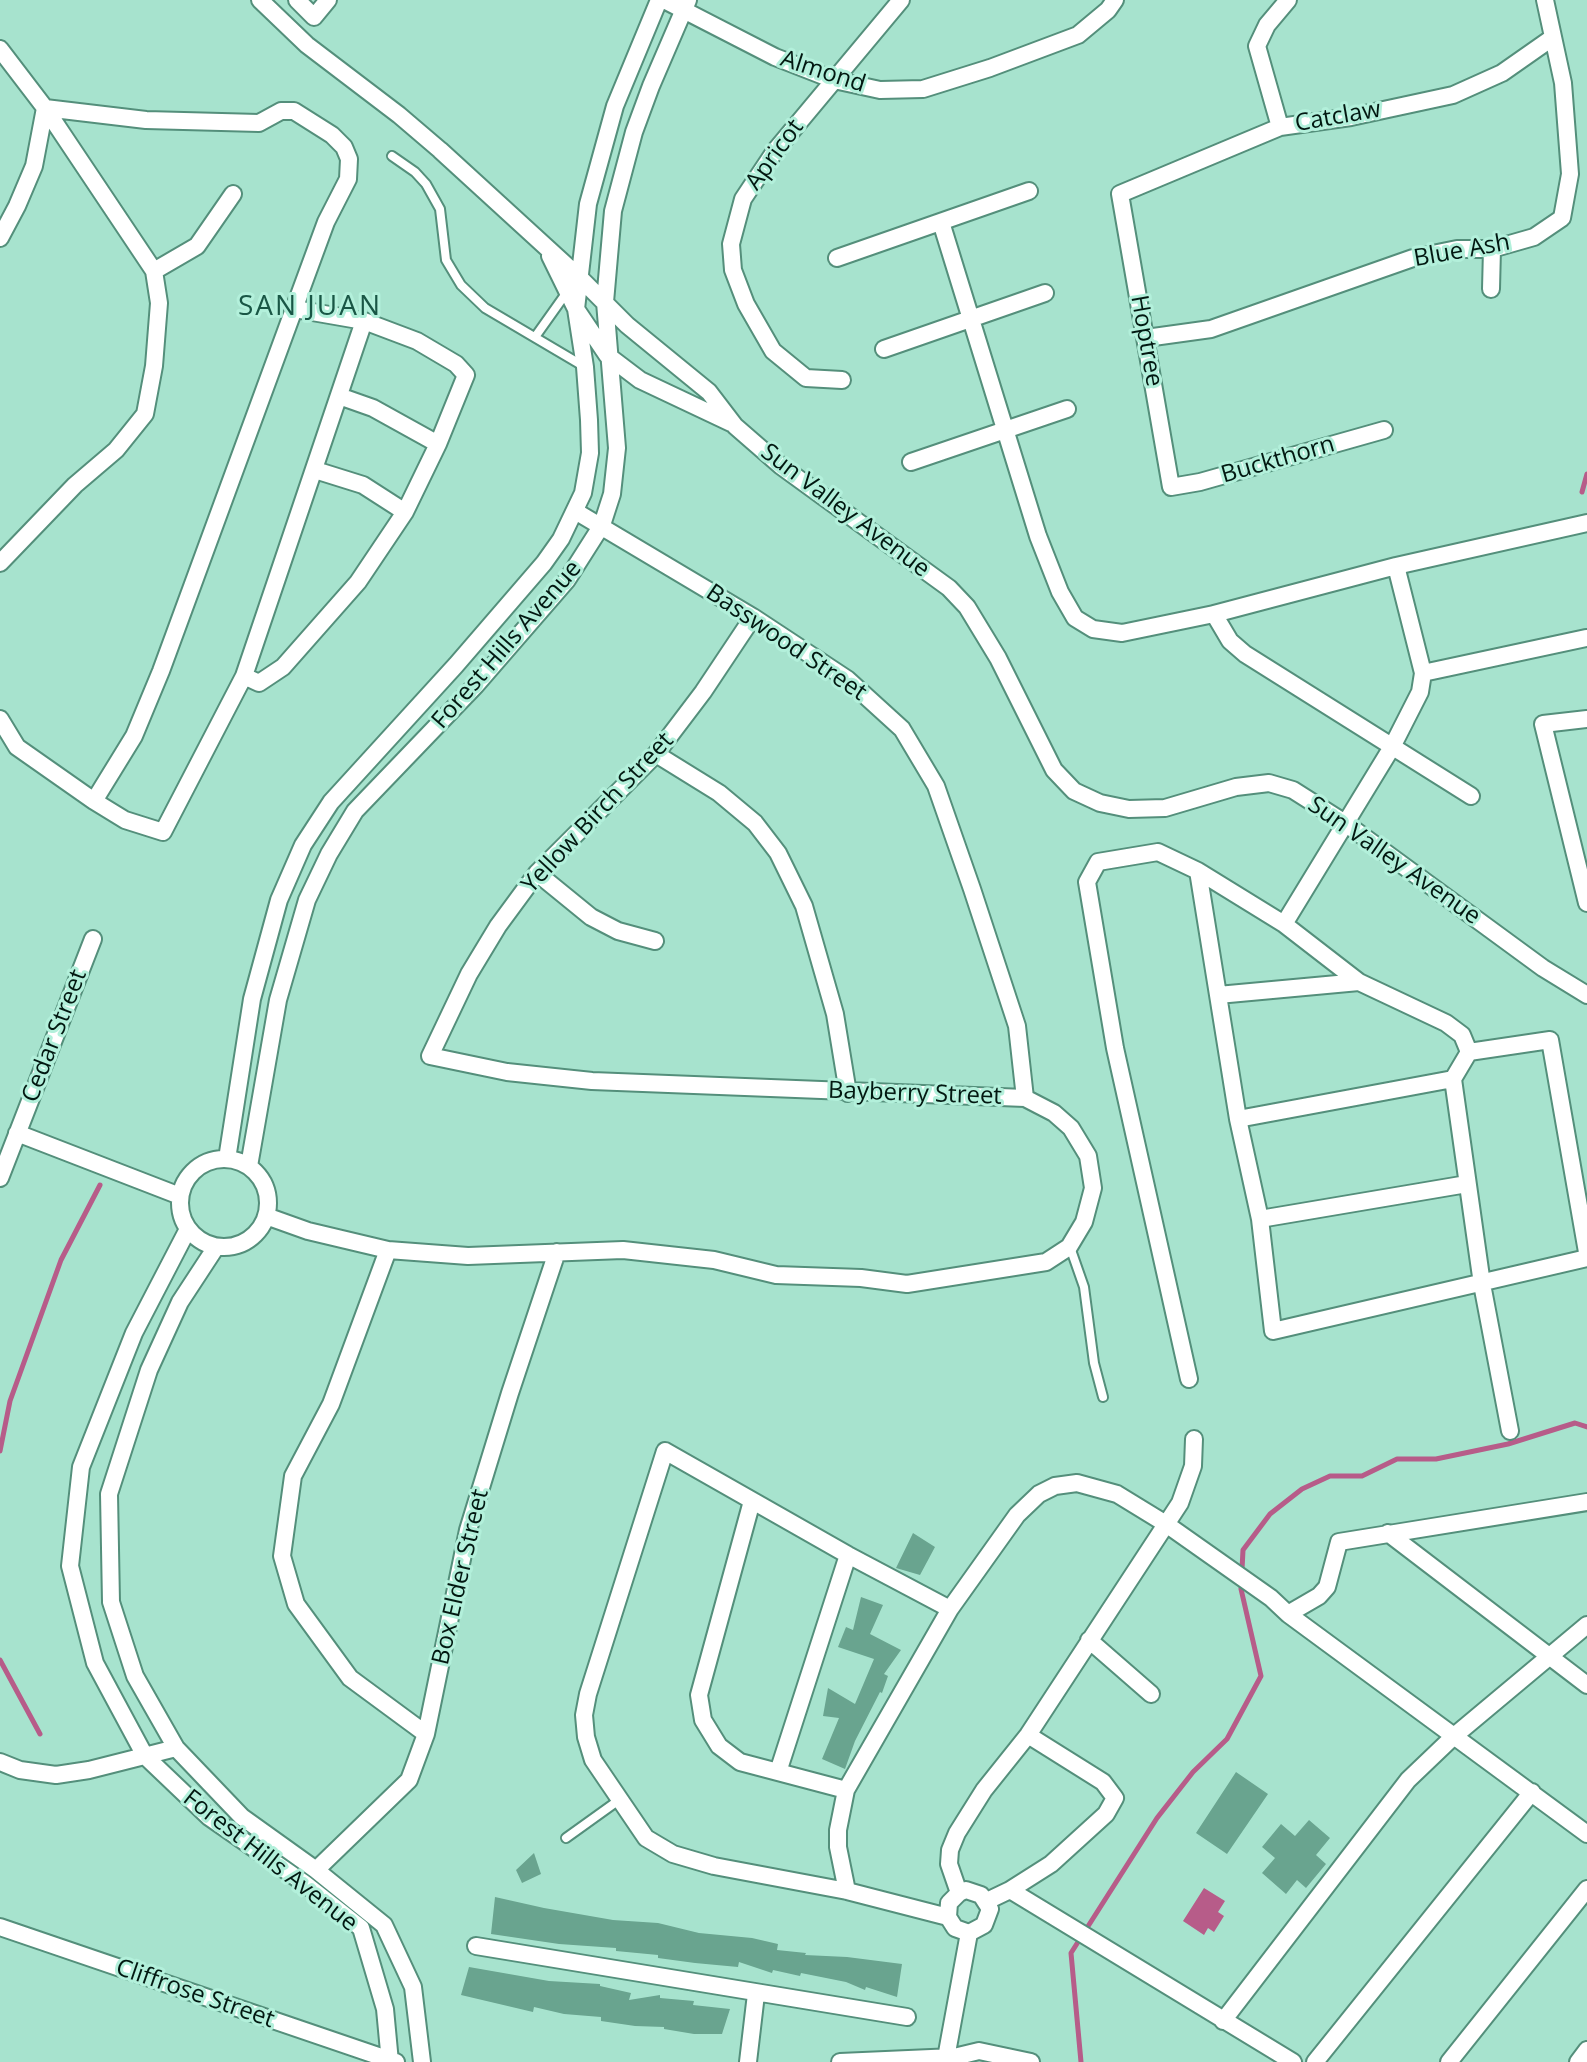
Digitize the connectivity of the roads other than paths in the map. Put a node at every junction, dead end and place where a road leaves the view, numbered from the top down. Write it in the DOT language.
graph roads {
  1 [pos="260,0"];
  2 [pos="297,0"];
  3 [pos="328,0"];
  4 [pos="662,0"];
  5 [pos="901,0"];
  6 [pos="1115,0"];
  7 [pos="1288,0"];
  8 [pos="1545,0"];
  9 [pos="686,4"];
  10 [pos="1552,38"];
  11 [pos="0,49"];
  12 [pos="834,80"];
  13 [pos="45,108"];
  14 [pos="1280,127"];
  15 [pos="392,156"];
  16 [pos="1029,191"];
  17 [pos="233,194"];
  18 [pos="1120,194"];
  19 [pos="941,222"];
  20 [pos="0,238"];
  21 [pos="1492,249"];
  22 [pos="547,250"];
  23 [pos="837,258"];
  24 [pos="154,271"];
  25 [pos="580,278"];
  26 [pos="1491,289"];
  27 [pos="567,291"];
  28 [pos="1045,293"];
  29 [pos="605,302"];
  30 [pos="295,309"];
  31 [pos="576,309"];
  32 [pos="970,319"];
  33 [pos="364,321"];
  34 [pos="535,337"];
  35 [pos="1146,338"];
  36 [pos="884,349"];
  37 [pos="607,355"];
  38 [pos="585,367"];
  39 [pos="842,380"];
  40 [pos="339,396"];
  41 [pos="1067,409"];
  42 [pos="735,426"];
  43 [pos="1004,430"];
  44 [pos="1384,430"];
  45 [pos="438,444"];
  46 [pos="911,462"];
  47 [pos="315,470"];
  48 [pos="1171,487"];
  49 [pos="575,511"];
  50 [pos="405,512"];
  51 [pos="1587,523"];
  52 [pos="602,525"];
  53 [pos="0,563"];
  54 [pos="1396,566"];
  55 [pos="1214,614"];
  56 [pos="753,617"];
  57 [pos="1586,638"];
  58 [pos="1423,673"];
  59 [pos="244,676"];
  60 [pos="0,719"];
  61 [pos="1587,719"];
  62 [pos="1392,747"];
  63 [pos="656,754"];
  64 [pos="1471,796"];
  65 [pos="94,801"];
  66 [pos="1345,823"];
  67 [pos="1198,871"];
  68 [pos="537,873"];
  69 [pos="1587,903"];
  70 [pos="1284,924"];
  71 [pos="93,939"];
  72 [pos="655,941"];
  73 [pos="1359,982"];
  74 [pos="1218,995"];
  75 [pos="1587,995"];
  76 [pos="1469,1052"];
  77 [pos="430,1056"];
  78 [pos="1453,1079"];
  79 [pos="848,1093"];
  80 [pos="1025,1098"];
  81 [pos="1238,1119"];
  82 [pos="17,1133"];
  83 [pos="227,1159"];
  84 [pos="249,1166"];
  85 [pos="0,1178"];
  86 [pos="1467,1184"];
  87 [pos="180,1196"];
  88 [pos="266,1216"];
  89 [pos="1260,1219"];
  90 [pos="188,1229"];
  91 [pos="216,1247"];
  92 [pos="1069,1247"];
  93 [pos="388,1250"];
  94 [pos="557,1252"];
  95 [pos="1587,1252"];
  96 [pos="1587,1258"];
  97 [pos="1482,1284"];
  98 [pos="1189,1379"];
  99 [pos="1103,1397"];
  100 [pos="1510,1431"];
  101 [pos="1194,1439"];
  102 [pos="752,1501"];
  103 [pos="1587,1502"];
  104 [pos="1166,1524"];
  105 [pos="1388,1533"];
  106 [pos="848,1555"];
  107 [pos="950,1609"];
  108 [pos="1288,1614"];
  109 [pos="1587,1625"];
  110 [pos="1089,1640"];
  111 [pos="1552,1657"];
  112 [pos="1587,1685"];
  113 [pos="1151,1694"];
  114 [pos="426,1734"];
  115 [pos="1028,1735"];
  116 [pos="1453,1737"];
  117 [pos="176,1748"];
  118 [pos="145,1756"];
  119 [pos="0,1762"];
  120 [pos="778,1772"];
  121 [pos="846,1790"];
  122 [pos="1532,1792"];
  123 [pos="619,1800"];
  124 [pos="1587,1834"];
  125 [pos="566,1838"];
  126 [pos="316,1870"];
  127 [pos="1587,1889"];
  128 [pos="1010,1890"];
  129 [pos="847,1891"];
  130 [pos="959,1893"];
  131 [pos="987,1901"];
  132 [pos="948,1917"];
  133 [pos="0,1927"];
  134 [pos="969,1933"];
  135 [pos="476,1946"];
  136 [pos="756,1994"];
  137 [pos="907,2017"];
  138 [pos="1223,2021"];
  139 [pos="1587,2050"];
  140 [pos="953,2059"];
  141 [pos="392,2061"];
  142 [pos="422,2062"];
  143 [pos="748,2062"];
  144 [pos="840,2062"];
  145 [pos="1031,2062"];
  146 [pos="1293,2062"];
  147 [pos="1315,2062"];
  148 [pos="1449,2062"];
  149 [pos="1578,2062"];
  1 -- 22 [label="street, Sun Valley Avenue"];
  2 -- 3 [label="street"];
  4 -- 9 [label="street, Almond"];
  4 -- 25 [label="street, Forest Hills Avenue"];
  5 -- 12 [label="street, Apricot"];
  6 -- 12 [label="street, Almond"];
  7 -- 14 [label="street"];
  8 -- 10 [label="street, Blue Ash"];
  9 -- 12 [label="street, Almond"];
  9 -- 29 [label="street, Forest Hills Avenue"];
  10 -- 14 [label="street, Catclaw"];
  10 -- 21 [label="street, Blue Ash"];
  11 -- 13 [label="street"];
  12 -- 39 [label="street, Apricot"];
  13 -- 20 [label="street"];
  13 -- 24 [label="street"];
  13 -- 30 [label="street"];
  14 -- 18 [label="street, Catclaw"];
  15 -- 34 [label="lane"];
  16 -- 19 [label="street"];
  17 -- 24 [label="street"];
  18 -- 35 [label="street, Hoptree"];
  19 -- 23 [label="street"];
  19 -- 32 [label="street"];
  21 -- 26 [label="street"];
  21 -- 35 [label="street, Blue Ash"];
  22 -- 25 [label="street, Sun Valley Avenue"];
  22 -- 27 [label="street, Sun Valley Avenue"];
  24 -- 53 [label="street"];
  25 -- 29 [label="street, Sun Valley Avenue"];
  25 -- 31 [label="street, Forest Hills Avenue"];
  27 -- 31 [label="street, Sun Valley Avenue"];
  27 -- 34 [label="lane"];
  28 -- 32 [label="street"];
  29 -- 37 [label="street, Forest Hills Avenue"];
  29 -- 42 [label="street, Sun Valley Avenue"];
  30 -- 33 [label="street"];
  30 -- 65 [label="street"];
  31 -- 37 [label="street, Sun Valley Avenue"];
  31 -- 38 [label="street, Forest Hills Avenue"];
  32 -- 36 [label="street"];
  32 -- 43 [label="street"];
  33 -- 40 [label="street"];
  33 -- 45 [label="street"];
  34 -- 38 [label="lane"];
  35 -- 48 [label="street, Hoptree"];
  37 -- 42 [label="street, Sun Valley Avenue"];
  37 -- 52 [label="street, Forest Hills Avenue"];
  38 -- 49 [label="street, Forest Hills Avenue"];
  40 -- 45 [label="street"];
  40 -- 47 [label="street"];
  41 -- 43 [label="street"];
  42 -- 66 [label="street, Sun Valley Avenue"];
  43 -- 46 [label="street"];
  43 -- 55 [label="street"];
  44 -- 48 [label="street, Buckthorn"];
  45 -- 50 [label="street"];
  47 -- 50 [label="street"];
  47 -- 59 [label="street"];
  49 -- 52 [label="street, Basswood Street"];
  49 -- 83 [label="street, Forest Hills Avenue"];
  50 -- 59 [label="street"];
  51 -- 54 [label="street"];
  52 -- 56 [label="street, Basswood Street"];
  52 -- 84 [label="street, Forest Hills Avenue"];
  54 -- 55 [label="street"];
  54 -- 58 [label="street"];
  55 -- 62 [label="street"];
  56 -- 63 [label="street, Yellow Birch Street"];
  56 -- 80 [label="street, Basswood Street"];
  57 -- 58 [label="street"];
  58 -- 62 [label="street"];
  59 -- 65 [label="street"];
  60 -- 65 [label="street"];
  61 -- 69 [label="street"];
  62 -- 64 [label="street"];
  62 -- 66 [label="street"];
  63 -- 68 [label="street, Yellow Birch Street"];
  63 -- 79 [label="street"];
  66 -- 70 [label="street"];
  66 -- 75 [label="street, Sun Valley Avenue"];
  67 -- 70 [label="street"];
  67 -- 74 [label="street"];
  67 -- 98 [label="street"];
  68 -- 72 [label="street"];
  68 -- 77 [label="street, Yellow Birch Street"];
  70 -- 73 [label="street"];
  71 -- 82 [label="street, Cedar Street"];
  73 -- 74 [label="street"];
  73 -- 76 [label="street"];
  74 -- 81 [label="street"];
  76 -- 78 [label="street"];
  76 -- 95 [label="street"];
  77 -- 79 [label="street, Bayberry Street"];
  78 -- 81 [label="street"];
  78 -- 86 [label="street"];
  79 -- 80 [label="street, Bayberry Street"];
  80 -- 92 [label="street, Bayberry Street"];
  81 -- 89 [label="street"];
  82 -- 85 [label="street, Cedar Street"];
  82 -- 87 [label="street"];
  83 -- 84 [label="street"];
  83 -- 87 [label="street"];
  84 -- 88 [label="street"];
  86 -- 89 [label="street"];
  86 -- 97 [label="street"];
  87 -- 90 [label="street"];
  88 -- 91 [label="street"];
  88 -- 93 [label="street"];
  89 -- 97 [label="street"];
  90 -- 91 [label="street"];
  90 -- 118 [label="street, Forest Hills Avenue"];
  91 -- 117 [label="street, Forest Hills Avenue"];
  92 -- 94 [label="street"];
  92 -- 99 [label="lane"];
  93 -- 94 [label="street"];
  93 -- 114 [label="street"];
  94 -- 114 [label="street, Box Elder Street"];
  96 -- 97 [label="street"];
  97 -- 100 [label="street"];
  101 -- 104 [label="street"];
  102 -- 106 [label="street"];
  102 -- 120 [label="street"];
  102 -- 123 [label="street"];
  103 -- 105 [label="street"];
  104 -- 107 [label="street"];
  104 -- 108 [label="street"];
  104 -- 110 [label="street"];
  105 -- 108 [label="street"];
  105 -- 111 [label="street"];
  106 -- 107 [label="street"];
  106 -- 120 [label="street"];
  107 -- 121 [label="street"];
  108 -- 116 [label="street"];
  109 -- 111 [label="street"];
  110 -- 113 [label="street"];
  110 -- 115 [label="street"];
  111 -- 112 [label="street"];
  111 -- 116 [label="street"];
  114 -- 126 [label="street, Box Elder Street"];
  115 -- 128 [label="street"];
  115 -- 130 [label="street"];
  116 -- 122 [label="street"];
  116 -- 138 [label="street"];
  117 -- 118 [label="street"];
  117 -- 126 [label="street, Forest Hills Avenue"];
  118 -- 119 [label="street"];
  118 -- 141 [label="street, Forest Hills Avenue"];
  120 -- 121 [label="street"];
  121 -- 129 [label="street"];
  122 -- 124 [label="street"];
  122 -- 147 [label="street"];
  123 -- 125 [label="lane"];
  123 -- 129 [label="street"];
  126 -- 142 [label="street, Forest Hills Avenue"];
  127 -- 148 [label="street"];
  128 -- 131 [label="street"];
  128 -- 138 [label="street"];
  129 -- 132 [label="street"];
  130 -- 131 [label="street"];
  130 -- 132 [label="street"];
  131 -- 134 [label="street"];
  132 -- 134 [label="street"];
  133 -- 141 [label="street, Cliffrose Street"];
  134 -- 140 [label="street"];
  135 -- 136 [label="street"];
  136 -- 137 [label="street"];
  136 -- 143 [label="street"];
  138 -- 146 [label="street"];
  139 -- 149 [label="street"];
  140 -- 144 [label="street"];
  140 -- 145 [label="street"];
}
